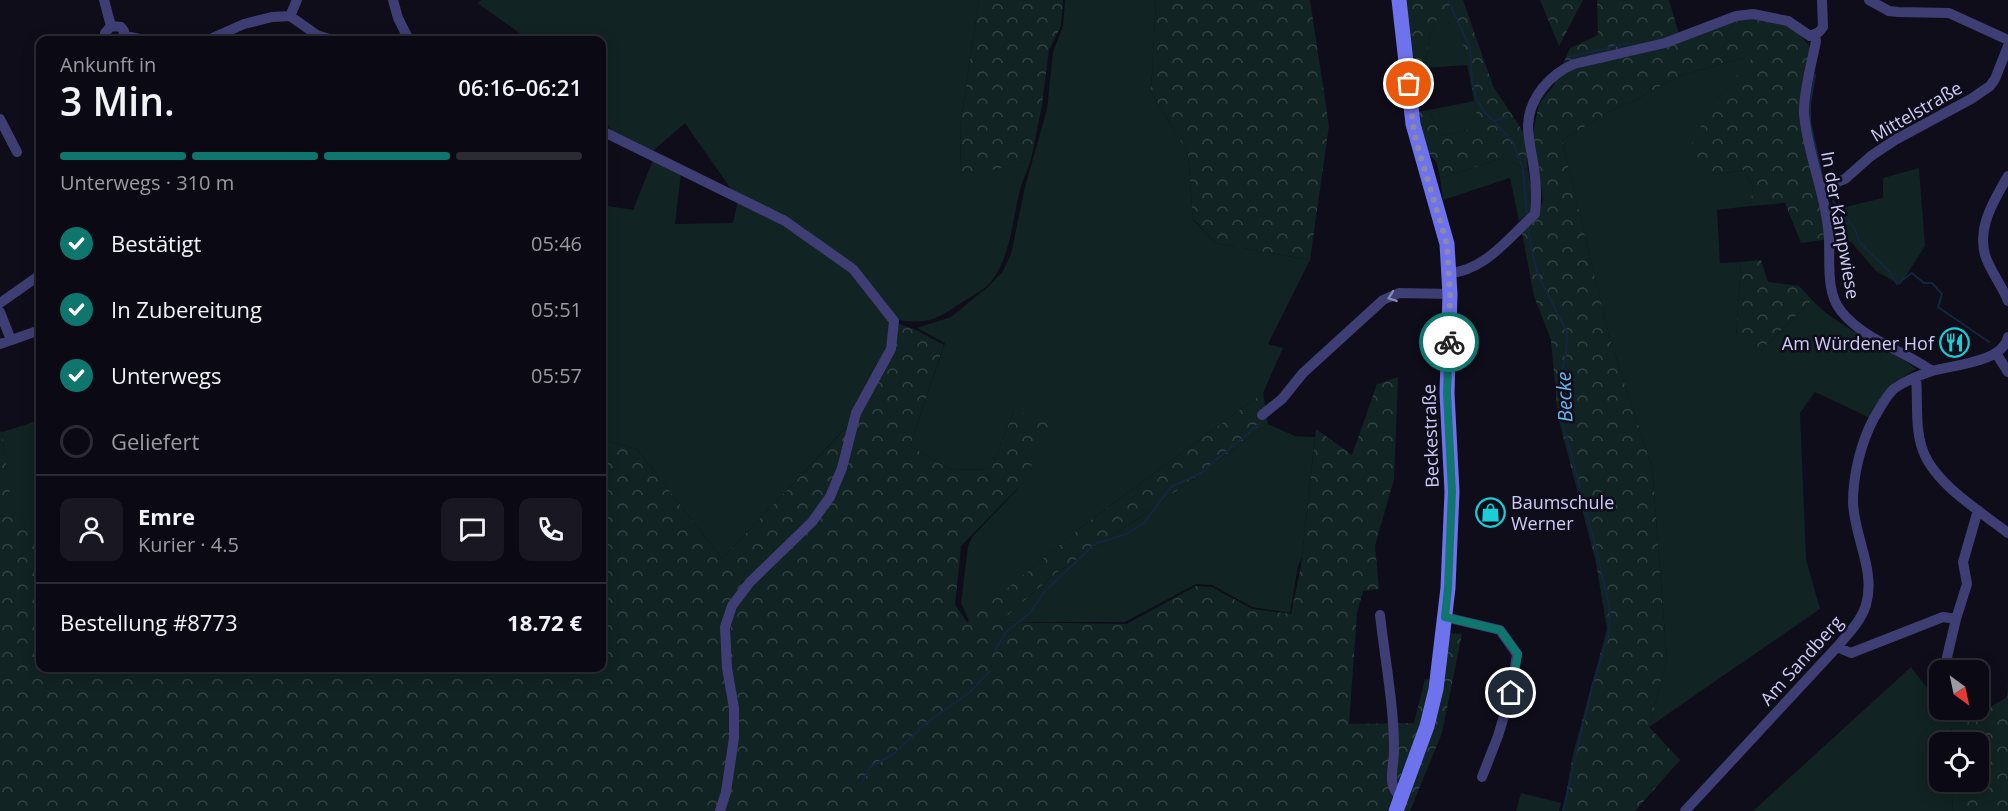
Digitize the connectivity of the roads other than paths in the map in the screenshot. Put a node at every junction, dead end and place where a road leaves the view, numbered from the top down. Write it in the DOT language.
graph roads {
  1 [pos="104,0"];
  2 [pos="297,0"];
  3 [pos="393,0"];
  4 [pos="1400,0"];
  5 [pos="1822,0"];
  6 [pos="1869,0"];
  7 [pos="290,16"];
  8 [pos="111,26"];
  9 [pos="1815,35"];
  10 [pos="105,36"];
  11 [pos="123,36"];
  12 [pos="217,36"];
  13 [pos="320,36"];
  14 [pos="407,36"];
  15 [pos="2008,40"];
  16 [pos="2008,46"];
  17 [pos="0,119"];
  18 [pos="606,133"];
  19 [pos="17,152"];
  20 [pos="2008,176"];
  21 [pos="1821,189"];
  22 [pos="1449,273"];
  23 [pos="36,278"];
  24 [pos="1450,294"];
  25 [pos="2008,301"];
  26 [pos="0,303"];
  27 [pos="0,312"];
  28 [pos="36,331"];
  29 [pos="2008,337"];
  30 [pos="11,340"];
  31 [pos="0,344"];
  32 [pos="1995,353"];
  33 [pos="1932,371"];
  34 [pos="2008,372"];
  35 [pos="1916,378"];
  36 [pos="1262,415"];
  37 [pos="1978,510"];
  38 [pos="2008,532"];
  39 [pos="1380,615"];
  40 [pos="1445,617"];
  41 [pos="1956,619"];
  42 [pos="1838,647"];
  43 [pos="1946,660"];
  44 [pos="1482,777"];
  45 [pos="1399,805"];
  46 [pos="720,811"];
  47 [pos="1685,811"];
  1 -- 8 [label="street"];
  2 -- 7 [label="street"];
  3 -- 14 [label="street"];
  4 -- 22 [label="main road, Beckestraße"];
  5 -- 9 [label="street, In der Kampwiese"];
  6 -- 15 [label="street"];
  7 -- 12 [label="street"];
  7 -- 13 [label="street"];
  8 -- 10 [label="street"];
  8 -- 11 [label="street"];
  9 -- 21 [label="street, In der Kampwiese"];
  9 -- 22 [label="street"];
  16 -- 21 [label="street, Mittelstraße"];
  17 -- 19 [label="street"];
  18 -- 46 [label="street"];
  20 -- 25 [label="street"];
  21 -- 33 [label="street, In der Kampwiese"];
  22 -- 24 [label="main road, Beckestraße"];
  23 -- 26 [label="street"];
  24 -- 36 [label="street, one-way"];
  24 -- 40 [label="main road, Beckestraße"];
  27 -- 30 [label="street"];
  28 -- 30 [label="street"];
  29 -- 32 [label="street"];
  30 -- 31 [label="street"];
  32 -- 33 [label="street, Am Sandberg"];
  32 -- 34 [label="street"];
  33 -- 35 [label="street, Am Sandberg"];
  35 -- 37 [label="street"];
  35 -- 42 [label="street, Am Sandberg"];
  37 -- 38 [label="street"];
  37 -- 41 [label="street"];
  39 -- 45 [label="street, Beckestraße"];
  40 -- 44 [label="street"];
  40 -- 45 [label="main road, Beckestraße"];
  41 -- 42 [label="street"];
  41 -- 43 [label="street"];
  42 -- 47 [label="street, Am Sandberg"];
}
